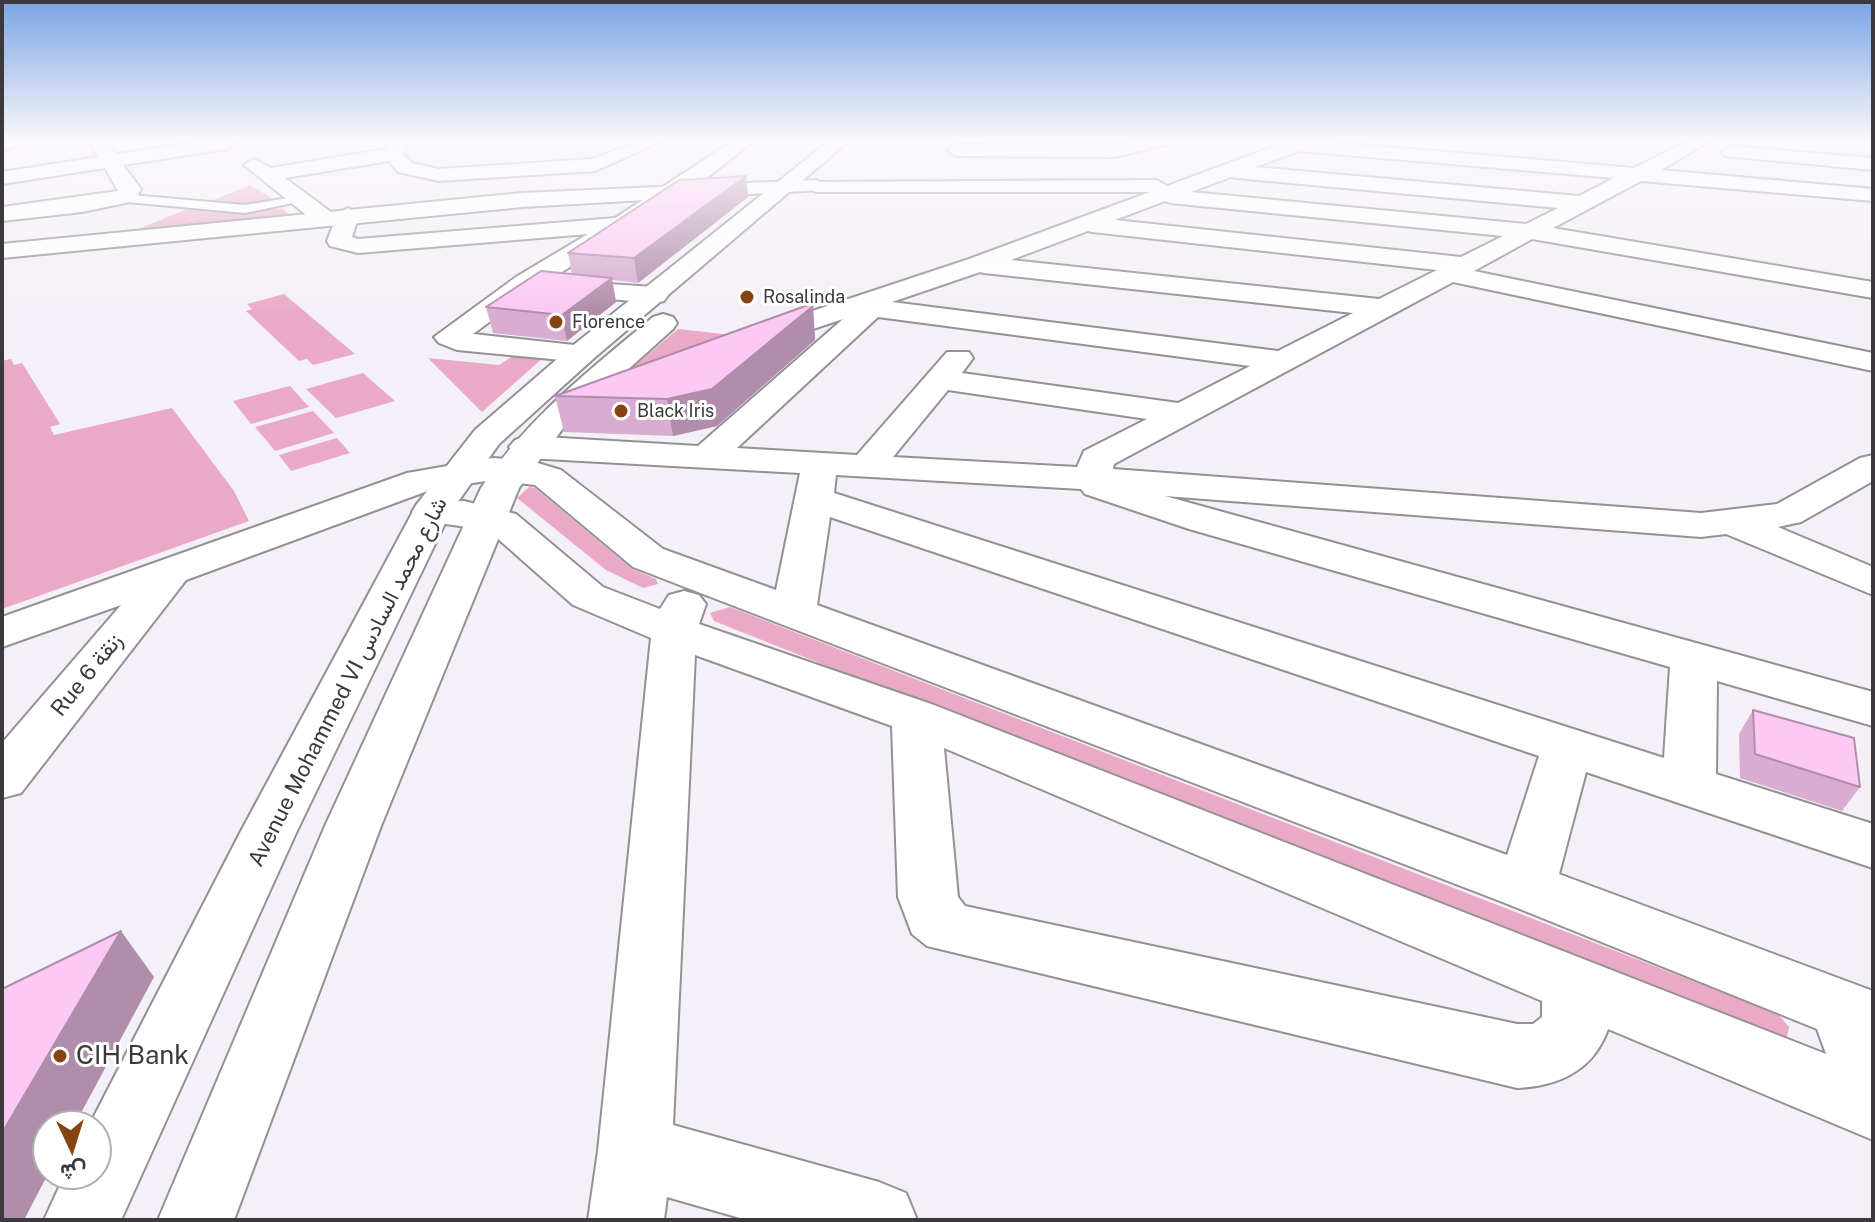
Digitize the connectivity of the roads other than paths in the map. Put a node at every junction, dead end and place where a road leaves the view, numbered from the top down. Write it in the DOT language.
graph roads {
  1 [pos="120,198"];
  2 [pos="298,198"];
  3 [pos="552,198"];
  4 [pos="615,198"];
  5 [pos="664,198"];
  6 [pos="784,198"];
  7 [pos="787,198"];
  8 [pos="1153,198"];
  9 [pos="1228,198"];
  10 [pos="1366,198"];
  11 [pos="1525,198"];
  12 [pos="1591,198"];
  13 [pos="301,200"];
  14 [pos="522,200"];
  15 [pos="1580,203"];
  16 [pos="2,214"];
  17 [pos="348,215"];
  18 [pos="1363,215"];
  19 [pos="323,217"];
  20 [pos="1082,224"];
  21 [pos="621,225"];
  22 [pos="1526,231"];
  23 [pos="2,251"];
  24 [pos="1357,253"];
  25 [pos="978,264"];
  26 [pos="1456,269"];
  27 [pos="525,283"];
  28 [pos="1873,290"];
  29 [pos="654,295"];
  30 [pos="870,305"];
  31 [pos="1382,308"];
  32 [pos="988,324"];
  33 [pos="736,346"];
  34 [pos="582,353"];
  35 [pos="1282,361"];
  36 [pos="1873,362"];
  37 [pos="941,379"];
  38 [pos="634,381"];
  39 [pos="576,400"];
  40 [pos="1182,414"];
  41 [pos="707,457"];
  42 [pos="867,466"];
  43 [pos="1873,466"];
  44 [pos="1092,479"];
  45 [pos="817,482"];
  46 [pos="483,483"];
  47 [pos="1735,523"];
  48 [pos="172,571"];
  49 [pos="710,582"];
  50 [pos="1873,582"];
  51 [pos="794,612"];
  52 [pos="674,631"];
  53 [pos="2,633"];
  54 [pos="1694,659"];
  55 [pos="1873,709"];
  56 [pos="916,717"];
  57 [pos="1567,747"];
  58 [pos="2,779"];
  59 [pos="1689,786"];
  60 [pos="1873,846"];
  61 [pos="1526,886"];
  62 [pos="1574,985"];
  63 [pos="1858,1015"];
  64 [pos="1873,1088"];
  65 [pos="1873,1106"];
  66 [pos="630,1185"];
  67 [pos="82,1220"];
  68 [pos="196,1220"];
  69 [pos="879,1220"];
  1 -- 13 [label="lane"];
  1 -- 16 [label="street"];
  2 -- 13 [label="street"];
  3 -- 14 [label="street"];
  4 -- 21 [label="street"];
  5 -- 21 [label="street"];
  6 -- 29 [label="street, Avenue Mohammed VI شارع محمد السادس"];
  7 -- 39 [label="street, Avenue Mohammed VI شارع محمد السادس"];
  8 -- 20 [label="street"];
  9 -- 18 [label="street"];
  10 -- 18 [label="street"];
  11 -- 15 [label="street"];
  12 -- 15 [label="street"];
  13 -- 19 [label="street"];
  14 -- 17 [label="street"];
  15 -- 22 [label="street"];
  17 -- 19 [label="street"];
  17 -- 21 [label="street"];
  18 -- 22 [label="street"];
  18 -- 24 [label="street"];
  19 -- 23 [label="street"];
  20 -- 24 [label="street"];
  20 -- 25 [label="street"];
  21 -- 27 [label="street"];
  22 -- 26 [label="street"];
  22 -- 28 [label="street"];
  24 -- 26 [label="street"];
  25 -- 30 [label="street"];
  25 -- 31 [label="street"];
  26 -- 31 [label="street"];
  26 -- 36 [label="street"];
  27 -- 29 [label="street"];
  27 -- 34 [label="street"];
  29 -- 34 [label="street, Avenue Mohammed VI شارع محمد السادس"];
  30 -- 32 [label="street"];
  30 -- 33 [label="street"];
  30 -- 41 [label="street"];
  31 -- 35 [label="street"];
  32 -- 35 [label="street"];
  32 -- 37 [label="street"];
  34 -- 46 [label="street, Avenue Mohammed VI شارع محمد السادس"];
  35 -- 40 [label="street"];
  37 -- 40 [label="street"];
  37 -- 42 [label="street"];
  38 -- 39 [label="street"];
  39 -- 46 [label="street, Avenue Mohammed VI شارع محمد السادس"];
  40 -- 44 [label="street"];
  41 -- 45 [label="street"];
  41 -- 46 [label="street"];
  42 -- 44 [label="street"];
  42 -- 45 [label="street"];
  43 -- 47 [label="street"];
  44 -- 47 [label="street"];
  44 -- 54 [label="street"];
  45 -- 51 [label="street"];
  45 -- 57 [label="street"];
  46 -- 48 [label="street"];
  46 -- 49 [label="street"];
  46 -- 52 [label="street"];
  46 -- 67 [label="street, Avenue Mohammed VI شارع محمد السادس"];
  46 -- 68 [label="street, Avenue Mohammed VI شارع محمد السادس"];
  47 -- 50 [label="street"];
  48 -- 53 [label="street"];
  48 -- 58 [label="street, Rue 6 زنقة"];
  49 -- 51 [label="street"];
  49 -- 52 [label="street"];
  51 -- 61 [label="street"];
  52 -- 56 [label="street"];
  52 -- 66 [label="street"];
  54 -- 55 [label="street"];
  54 -- 59 [label="street"];
  56 -- 62 [label="street"];
  56 -- 62 [label="street"];
  57 -- 59 [label="street"];
  57 -- 61 [label="street"];
  59 -- 60 [label="street"];
  61 -- 63 [label="street"];
  62 -- 65 [label="street"];
  63 -- 64 [label="street"];
  66 -- 69 [label="street"];
}
